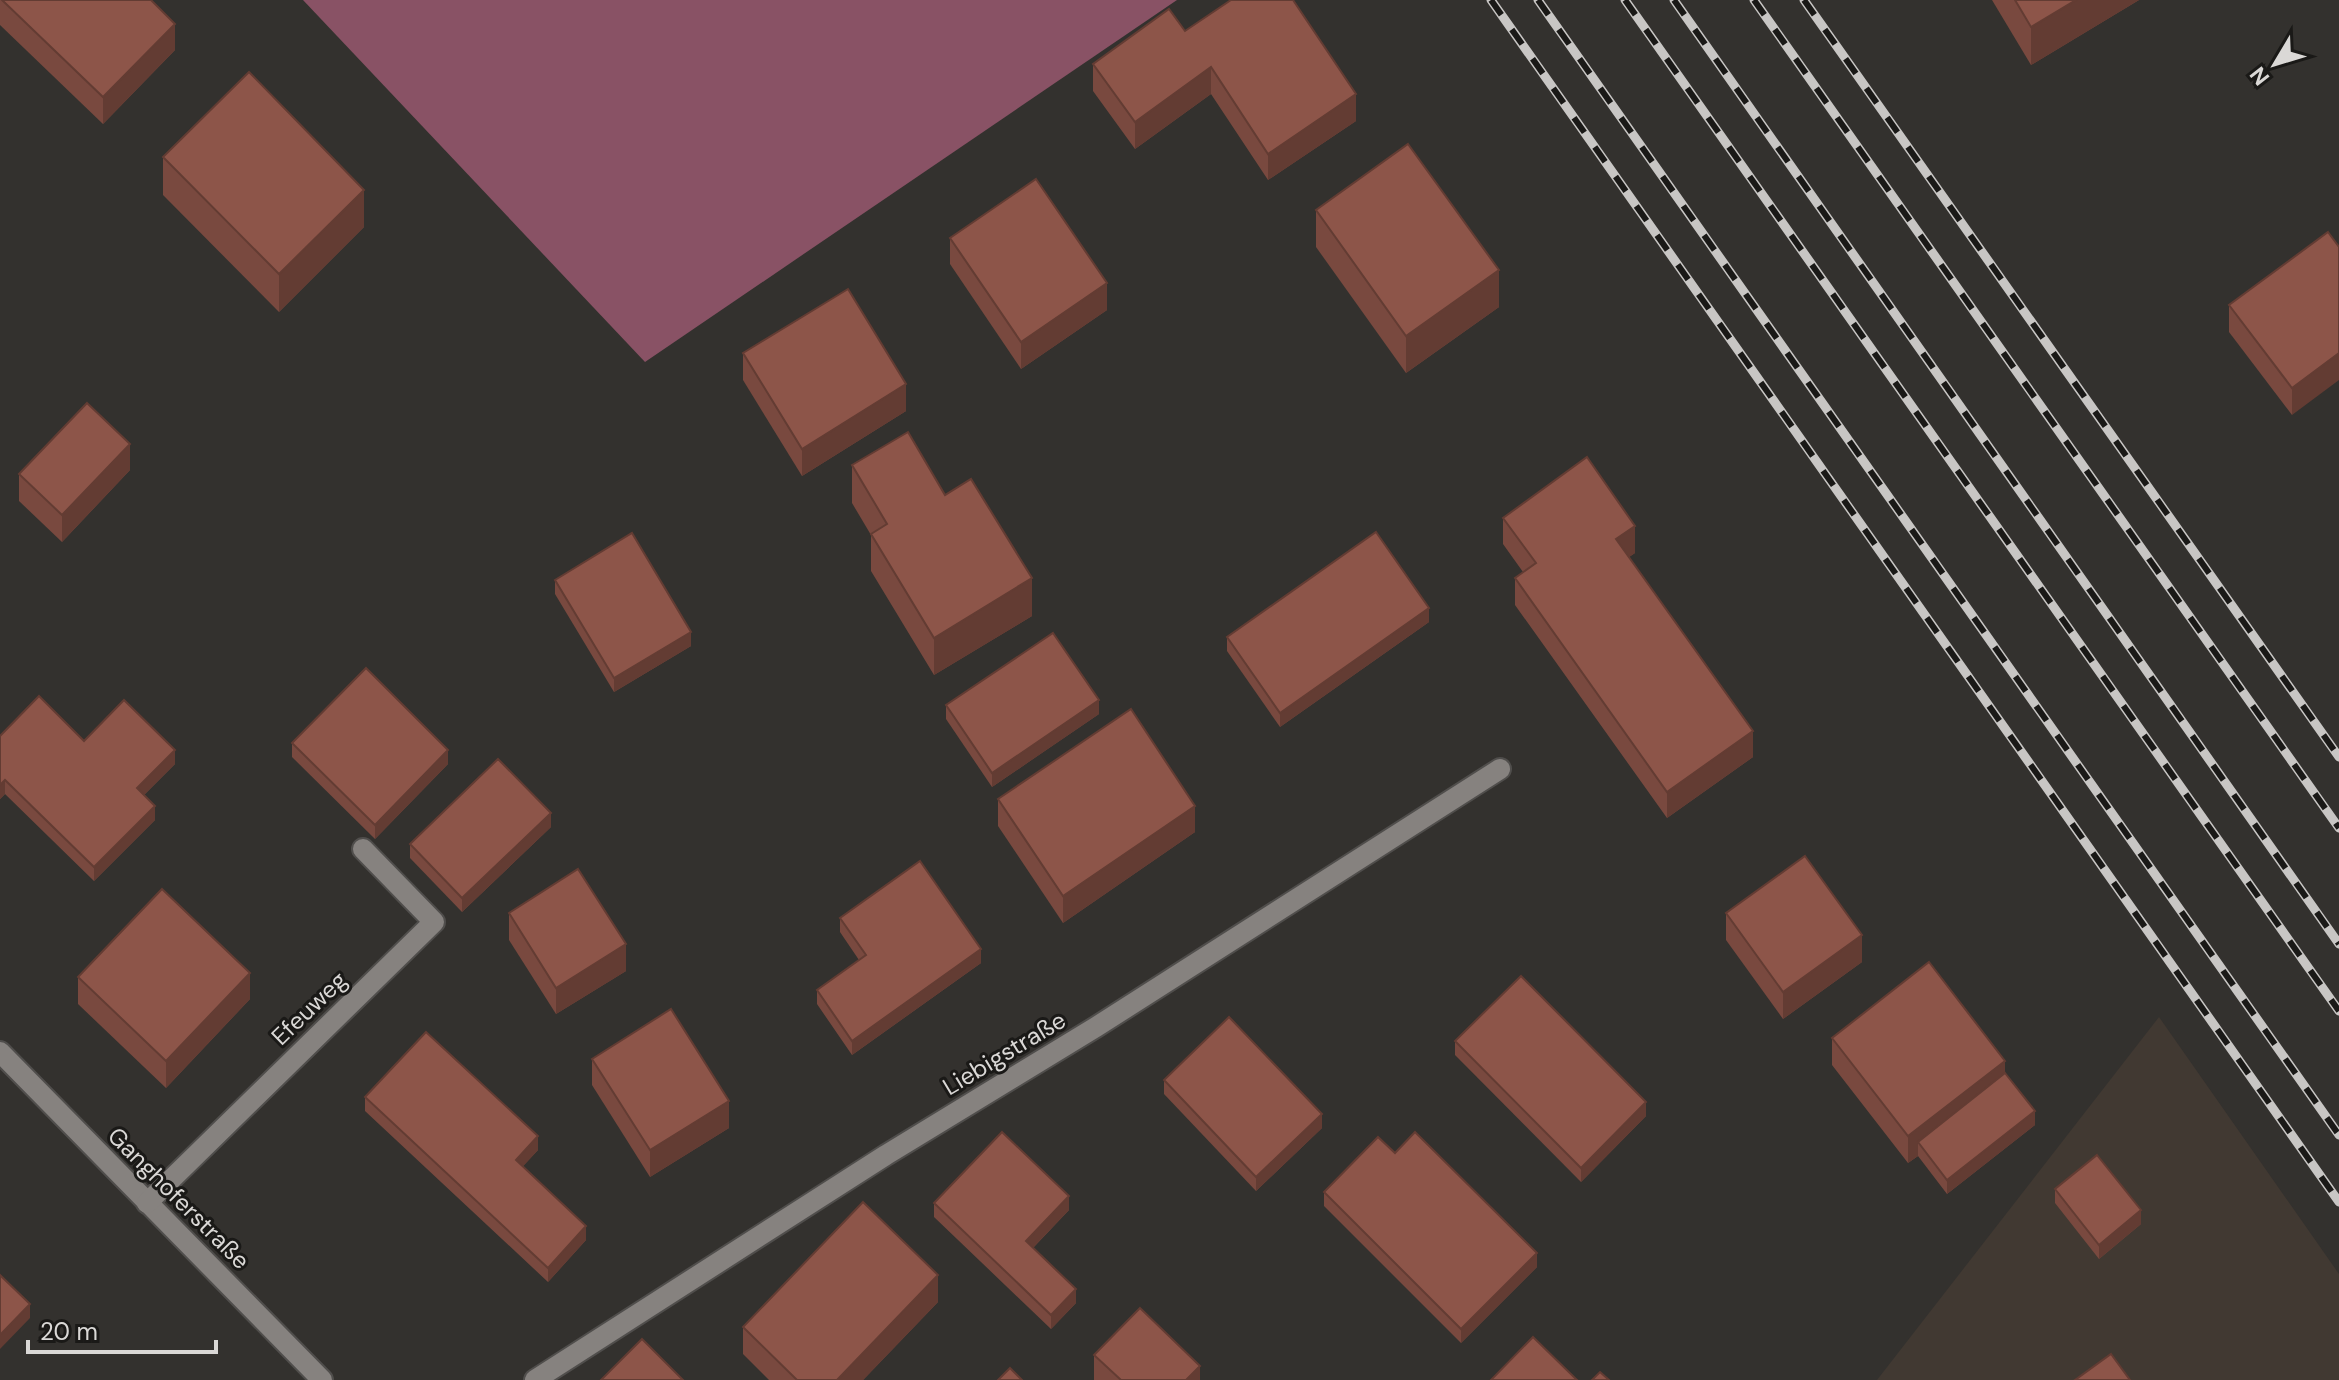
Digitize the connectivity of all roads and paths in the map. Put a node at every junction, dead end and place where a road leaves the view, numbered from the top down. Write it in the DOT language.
graph roads {
  1 [pos="1500,769"];
  2 [pos="363,849"];
  3 [pos="0,1052"];
  4 [pos="147,1203"];
  5 [pos="322,1380"];
  6 [pos="535,1380"];
  1 -- 6 [label="street, Liebigstraße"];
  2 -- 4 [label="street, Efeuweg"];
  3 -- 4 [label="street, Ganghoferstraße"];
  4 -- 5 [label="street, Ganghoferstraße"];
}
